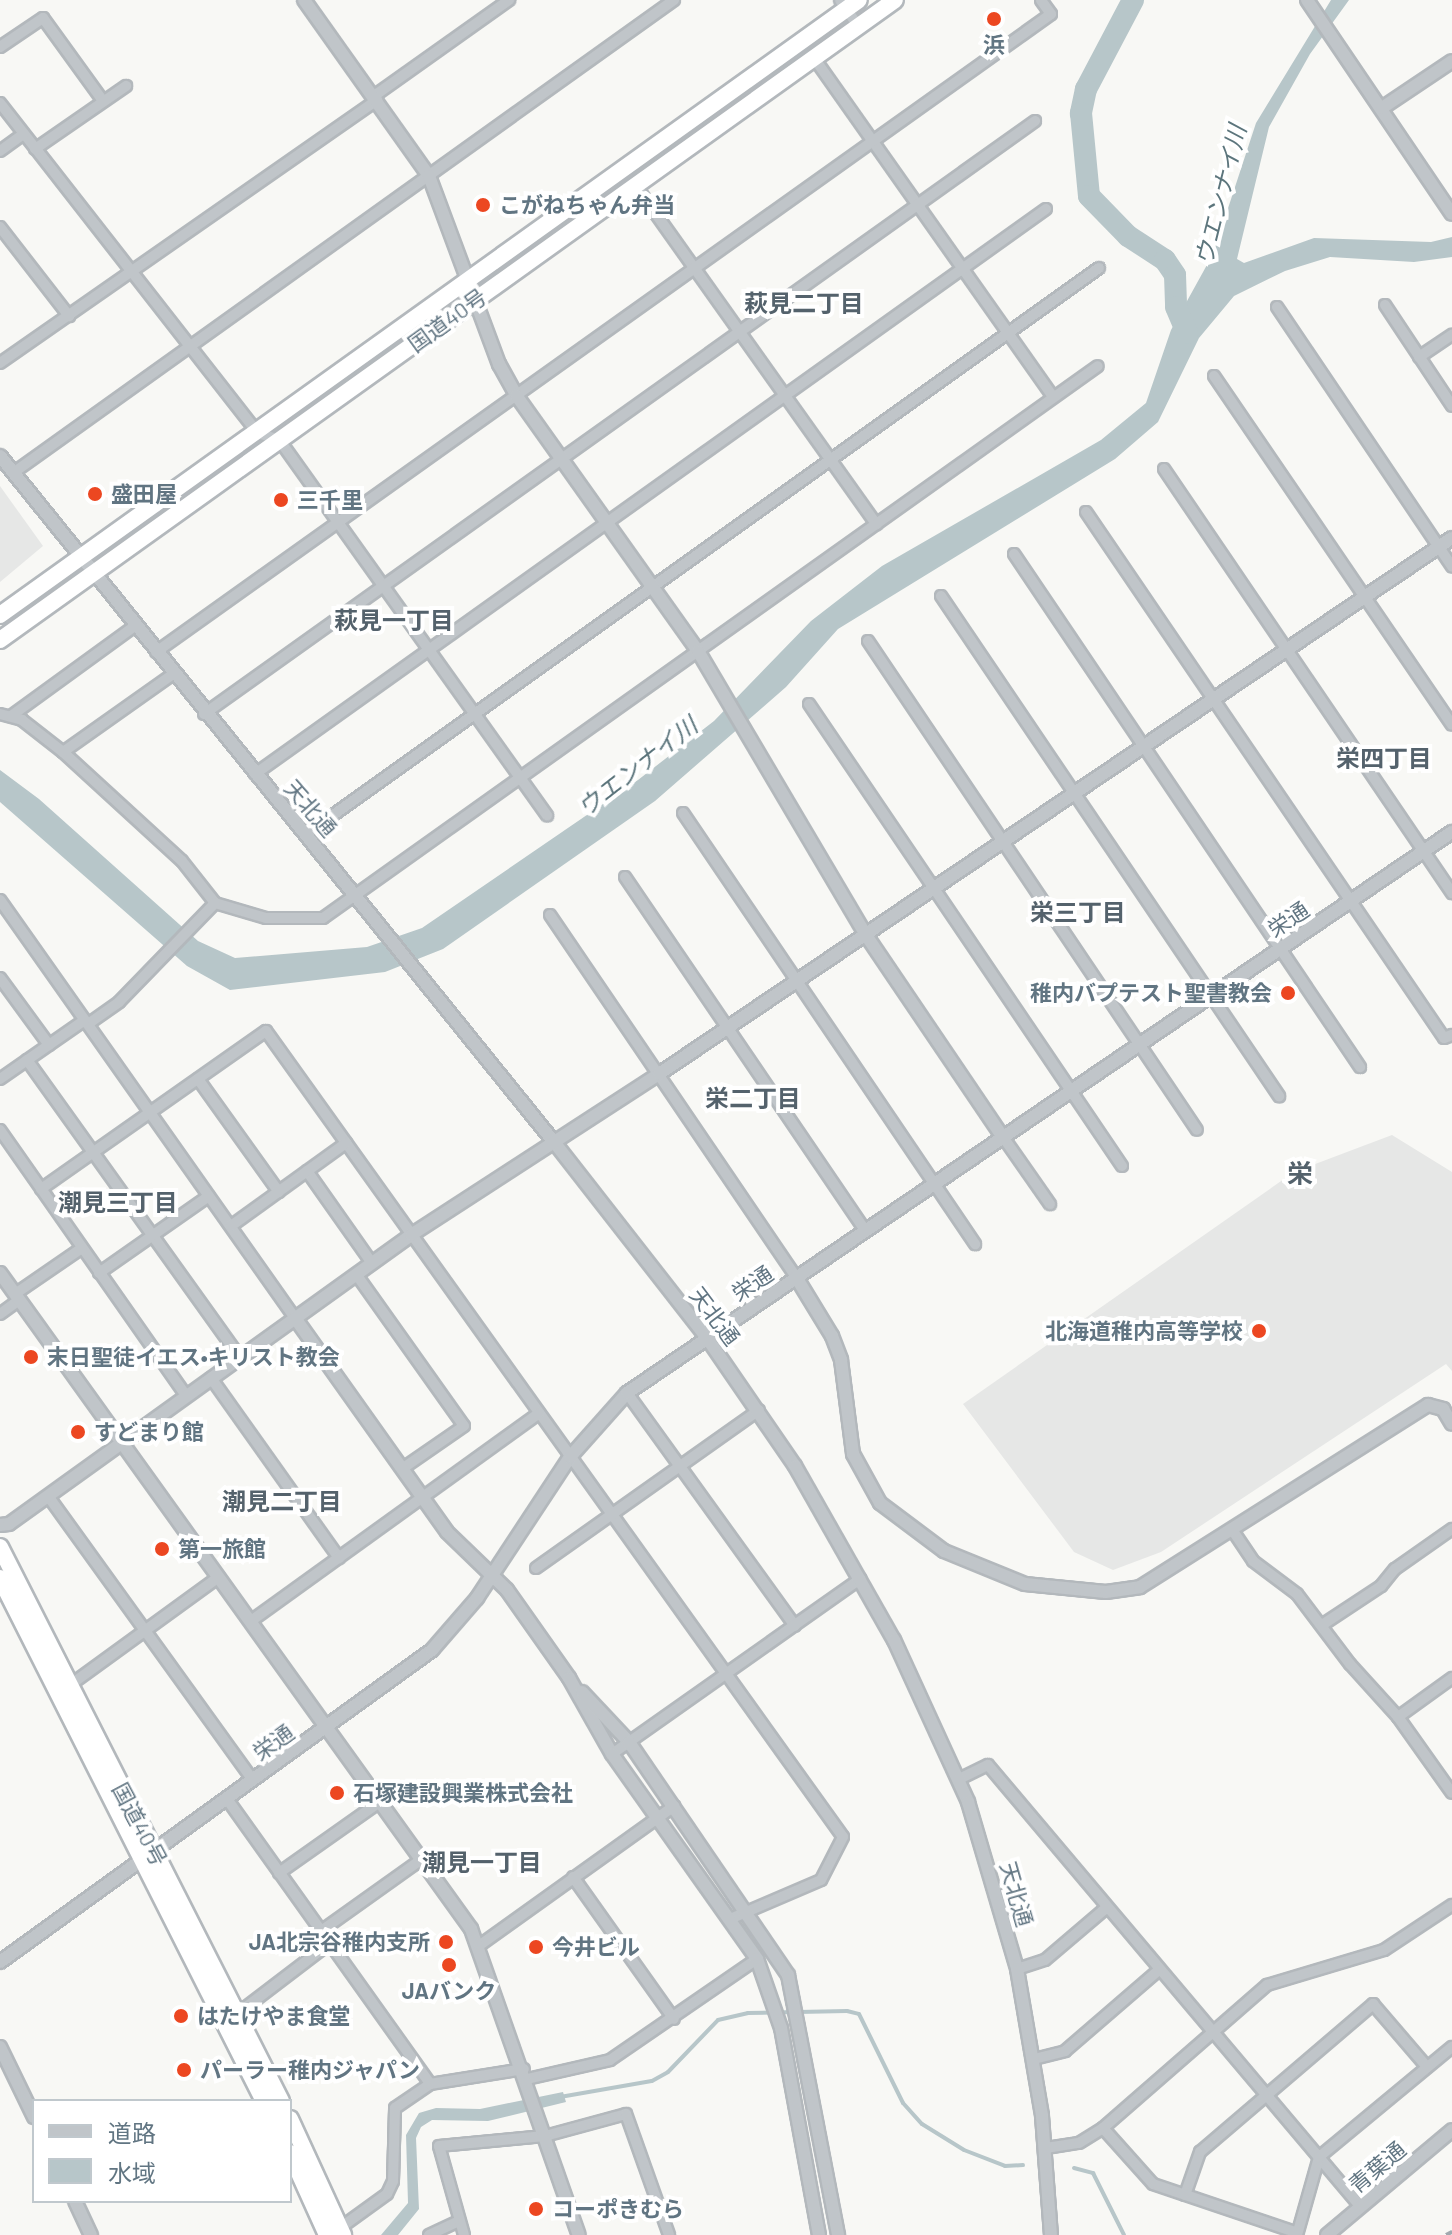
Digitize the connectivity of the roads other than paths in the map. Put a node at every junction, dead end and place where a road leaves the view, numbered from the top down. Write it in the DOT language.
graph roads {
  1 [pos="304,0"];
  2 [pos="509,0"];
  3 [pos="674,0"];
  4 [pos="895,0"];
  5 [pos="1041,0"];
  6 [pos="1307,0"];
  7 [pos="848,3"];
  8 [pos="858,26"];
  9 [pos="0,47"];
  10 [pos="814,58"];
  11 [pos="1452,61"];
  12 [pos="126,86"];
  13 [pos="375,98"];
  14 [pos="103,101"];
  15 [pos="0,103"];
  16 [pos="1382,108"];
  17 [pos="1035,121"];
  18 [pos="23,134"];
  19 [pos="872,142"];
  20 [pos="35,149"];
  21 [pos="0,151"];
  22 [pos="429,176"];
  23 [pos="636,186"];
  24 [pos="917,205"];
  25 [pos="1046,209"];
  26 [pos="1452,214"];
  27 [pos="0,227"];
  28 [pos="694,268"];
  29 [pos="962,268"];
  30 [pos="1099,268"];
  31 [pos="132,272"];
  32 [pos="468,281"];
  33 [pos="475,300"];
  34 [pos="1385,305"];
  35 [pos="1277,307"];
  36 [pos="69,316"];
  37 [pos="740,332"];
  38 [pos="1008,332"];
  39 [pos="1452,335"];
  40 [pos="189,348"];
  41 [pos="1419,357"];
  42 [pos="0,362"];
  43 [pos="1098,366"];
  44 [pos="1214,376"];
  45 [pos="516,395"];
  46 [pos="785,395"];
  47 [pos="1053,397"];
  48 [pos="1452,406"];
  49 [pos="257,432"];
  50 [pos="280,441"];
  51 [pos="0,456"];
  52 [pos="831,459"];
  53 [pos="561,460"];
  54 [pos="1164,469"];
  55 [pos="13,473"];
  56 [pos="1086,512"];
  57 [pos="338,523"];
  58 [pos="606,523"];
  59 [pos="876,524"];
  60 [pos="1452,538"];
  61 [pos="1439,547"];
  62 [pos="1014,554"];
  63 [pos="80,557"];
  64 [pos="1452,566"];
  65 [pos="93,573"];
  66 [pos="653,587"];
  67 [pos="383,588"];
  68 [pos="941,596"];
  69 [pos="1365,597"];
  70 [pos="0,615"];
  71 [pos="135,626"];
  72 [pos="0,640"];
  73 [pos="868,641"];
  74 [pos="1287,650"];
  75 [pos="429,651"];
  76 [pos="698,651"];
  77 [pos="156,652"];
  78 [pos="173,674"];
  79 [pos="1212,700"];
  80 [pos="809,704"];
  81 [pos="204,714"];
  82 [pos="6,715"];
  83 [pos="474,715"];
  84 [pos="1452,725"];
  85 [pos="1144,746"];
  86 [pos="63,752"];
  87 [pos="255,774"];
  88 [pos="520,778"];
  89 [pos="1074,793"];
  90 [pos="683,813"];
  91 [pos="547,816"];
  92 [pos="1452,832"];
  93 [pos="308,833"];
  94 [pos="1003,842"];
  95 [pos="1424,851"];
  96 [pos="625,877"];
  97 [pos="934,888"];
  98 [pos="1452,893"];
  99 [pos="357,895"];
  100 [pos="0,900"];
  101 [pos="1349,901"];
  102 [pos="215,903"];
  103 [pos="550,915"];
  104 [pos="866,935"];
  105 [pos="1281,948"];
  106 [pos="0,978"];
  107 [pos="796,981"];
  108 [pos="1211,996"];
  109 [pos="86,1022"];
  110 [pos="727,1027"];
  111 [pos="1452,1035"];
  112 [pos="1138,1044"];
  113 [pos="49,1045"];
  114 [pos="27,1060"];
  115 [pos="1360,1067"];
  116 [pos="659,1074"];
  117 [pos="0,1079"];
  118 [pos="198,1079"];
  119 [pos="1070,1090"];
  120 [pos="1279,1096"];
  121 [pos="150,1112"];
  122 [pos="0,1130"];
  123 [pos="1197,1130"];
  124 [pos="1003,1137"];
  125 [pos="554,1142"];
  126 [pos="346,1143"];
  127 [pos="93,1152"];
  128 [pos="1122,1166"];
  129 [pos="307,1171"];
  130 [pos="933,1184"];
  131 [pos="41,1189"];
  132 [pos="279,1192"];
  133 [pos="209,1196"];
  134 [pos="1050,1204"];
  135 [pos="231,1226"];
  136 [pos="865,1230"];
  137 [pos="153,1235"];
  138 [pos="411,1235"];
  139 [pos="975,1244"];
  140 [pos="82,1248"];
  141 [pos="372,1263"];
  142 [pos="0,1273"];
  143 [pos="99,1273"];
  144 [pos="356,1274"];
  145 [pos="796,1277"];
  146 [pos="17,1297"];
  147 [pos="0,1314"];
  148 [pos="295,1318"];
  149 [pos="707,1338"];
  150 [pos="240,1357"];
  151 [pos="211,1378"];
  152 [pos="627,1393"];
  153 [pos="186,1396"];
  154 [pos="759,1410"];
  155 [pos="539,1413"];
  156 [pos="1452,1424"];
  157 [pos="122,1441"];
  158 [pos="570,1457"];
  159 [pos="679,1465"];
  160 [pos="402,1469"];
  161 [pos="48,1496"];
  162 [pos="421,1497"];
  163 [pos="612,1514"];
  164 [pos="0,1525"];
  165 [pos="1452,1529"];
  166 [pos="1233,1531"];
  167 [pos="0,1547"];
  168 [pos="339,1558"];
  169 [pos="536,1568"];
  170 [pos="494,1575"];
  171 [pos="219,1577"];
  172 [pos="0,1578"];
  173 [pos="860,1579"];
  174 [pos="251,1621"];
  175 [pos="1322,1625"];
  176 [pos="795,1626"];
  177 [pos="145,1631"];
  178 [pos="725,1674"];
  179 [pos="569,1678"];
  180 [pos="1452,1678"];
  181 [pos="71,1684"];
  182 [pos="58,1695"];
  183 [pos="1398,1717"];
  184 [pos="327,1728"];
  185 [pos="629,1742"];
  186 [pos="612,1754"];
  187 [pos="959,1779"];
  188 [pos="253,1780"];
  189 [pos="1452,1793"];
  190 [pos="227,1799"];
  191 [pos="381,1801"];
  192 [pos="674,1806"];
  193 [pos="657,1817"];
  194 [pos="148,1856"];
  195 [pos="422,1859"];
  196 [pos="279,1873"];
  197 [pos="573,1877"];
  198 [pos="1452,1905"];
  199 [pos="1106,1908"];
  200 [pos="747,1912"];
  201 [pos="730,1919"];
  202 [pos="321,1931"];
  203 [pos="330,1943"];
  204 [pos="480,1945"];
  205 [pos="757,1959"];
  206 [pos="0,1962"];
  207 [pos="1017,1969"];
  208 [pos="1159,1970"];
  209 [pos="231,2019"];
  210 [pos="674,2019"];
  211 [pos="1213,2033"];
  212 [pos="0,2047"];
  213 [pos="1452,2047"];
  214 [pos="1034,2059"];
  215 [pos="1427,2067"];
  216 [pos="526,2077"];
  217 [pos="430,2084"];
  218 [pos="1268,2095"];
  219 [pos="263,2099"];
  220 [pos="280,2099"];
  221 [pos="32,2113"];
  222 [pos="292,2124"];
  223 [pos="1103,2128"];
  224 [pos="543,2130"];
  225 [pos="1452,2130"];
  226 [pos="1046,2148"];
  227 [pos="292,2156"];
  228 [pos="1319,2157"];
  229 [pos="1185,2195"];
  230 [pos="76,2203"];
  231 [pos="1360,2206"];
  232 [pos="459,2221"];
  233 [pos="337,2233"];
  234 [pos="1296,2233"];
  235 [pos="91,2235"];
  236 [pos="429,2235"];
  237 [pos="464,2235"];
  238 [pos="579,2235"];
  239 [pos="669,2235"];
  240 [pos="819,2235"];
  241 [pos="838,2235"];
  242 [pos="1051,2235"];
  243 [pos="1327,2235"];
  1 -- 13 [label="street"];
  2 -- 13 [label="street"];
  3 -- 22 [label="street"];
  4 -- 8 [label="highway, 国道40号"];
  5 -- 19 [label="street"];
  6 -- 16 [label="street"];
  7 -- 8 [label="street"];
  7 -- 32 [label="highway, 国道40号"];
  8 -- 10 [label="highway, 国道40号"];
  9 -- 14 [label="street"];
  10 -- 19 [label="street"];
  10 -- 23 [label="highway, 国道40号"];
  11 -- 16 [label="street"];
  12 -- 14 [label="street"];
  13 -- 22 [label="street"];
  13 -- 31 [label="street"];
  14 -- 20 [label="street"];
  15 -- 18 [label="street"];
  16 -- 26 [label="street"];
  17 -- 24 [label="street"];
  18 -- 20 [label="street"];
  18 -- 21 [label="street"];
  19 -- 24 [label="street"];
  19 -- 28 [label="street"];
  20 -- 31 [label="street"];
  22 -- 32 [label="street"];
  22 -- 40 [label="street"];
  23 -- 28 [label="street"];
  23 -- 33 [label="highway, 国道40号"];
  24 -- 29 [label="street"];
  24 -- 37 [label="street"];
  25 -- 29 [label="street"];
  27 -- 36 [label="street"];
  28 -- 37 [label="street"];
  28 -- 45 [label="street"];
  29 -- 38 [label="street"];
  29 -- 46 [label="street"];
  30 -- 38 [label="street"];
  31 -- 36 [label="street"];
  31 -- 40 [label="street"];
  32 -- 33 [label="street"];
  32 -- 49 [label="highway, 国道40号"];
  33 -- 45 [label="street"];
  33 -- 50 [label="highway, 国道40号"];
  34 -- 41 [label="street"];
  35 -- 61 [label="street"];
  36 -- 42 [label="street"];
  37 -- 46 [label="street"];
  37 -- 53 [label="street"];
  38 -- 47 [label="street"];
  38 -- 52 [label="street"];
  39 -- 41 [label="street"];
  40 -- 49 [label="street"];
  40 -- 55 [label="street"];
  41 -- 48 [label="street"];
  43 -- 47 [label="street"];
  44 -- 69 [label="street"];
  45 -- 53 [label="street"];
  45 -- 57 [label="street"];
  46 -- 52 [label="street"];
  46 -- 58 [label="street"];
  47 -- 59 [label="street"];
  49 -- 50 [label="street"];
  49 -- 63 [label="highway, 国道40号"];
  50 -- 57 [label="street"];
  50 -- 65 [label="highway, 国道40号"];
  51 -- 55 [label="street, 天北通"];
  52 -- 59 [label="street"];
  52 -- 66 [label="street"];
  53 -- 58 [label="street"];
  53 -- 67 [label="street"];
  54 -- 74 [label="street"];
  55 -- 63 [label="street, 天北通"];
  56 -- 79 [label="street"];
  57 -- 67 [label="street"];
  57 -- 77 [label="street"];
  58 -- 66 [label="street"];
  58 -- 75 [label="street"];
  59 -- 76 [label="street"];
  60 -- 61 [label="street"];
  61 -- 64 [label="street"];
  61 -- 69 [label="street"];
  62 -- 85 [label="street"];
  63 -- 65 [label="street, 天北通"];
  63 -- 70 [label="highway, 国道40号"];
  65 -- 71 [label="street, 天北通"];
  65 -- 72 [label="highway, 国道40号"];
  66 -- 76 [label="street"];
  66 -- 83 [label="street"];
  67 -- 75 [label="street"];
  67 -- 81 [label="street"];
  68 -- 89 [label="street"];
  69 -- 74 [label="street"];
  69 -- 84 [label="street"];
  71 -- 77 [label="street, 天北通"];
  71 -- 82 [label="street"];
  73 -- 94 [label="street"];
  74 -- 79 [label="street"];
  74 -- 95 [label="street"];
  75 -- 83 [label="street"];
  75 -- 87 [label="street"];
  76 -- 88 [label="street"];
  76 -- 104 [label="street"];
  77 -- 78 [label="street, 天北通"];
  78 -- 81 [label="street, 天北通"];
  78 -- 86 [label="street"];
  79 -- 85 [label="street"];
  79 -- 101 [label="street"];
  80 -- 97 [label="street"];
  81 -- 87 [label="street, 天北通"];
  82 -- 86 [label="street"];
  83 -- 88 [label="street"];
  83 -- 93 [label="street"];
  85 -- 89 [label="street"];
  85 -- 105 [label="street"];
  86 -- 102 [label="street"];
  87 -- 93 [label="street, 天北通"];
  88 -- 91 [label="street"];
  88 -- 99 [label="street"];
  89 -- 94 [label="street"];
  89 -- 108 [label="street"];
  90 -- 107 [label="street"];
  92 -- 95 [label="street, 栄通"];
  93 -- 99 [label="street, 天北通"];
  94 -- 97 [label="street"];
  94 -- 112 [label="street"];
  95 -- 98 [label="street"];
  95 -- 101 [label="street, 栄通"];
  96 -- 110 [label="street"];
  97 -- 104 [label="street"];
  97 -- 119 [label="street"];
  99 -- 102 [label="street"];
  99 -- 125 [label="street, 天北通"];
  100 -- 109 [label="street"];
  101 -- 105 [label="street, 栄通"];
  101 -- 111 [label="street"];
  102 -- 109 [label="street"];
  103 -- 116 [label="street"];
  104 -- 107 [label="street"];
  104 -- 124 [label="street"];
  105 -- 108 [label="street, 栄通"];
  105 -- 115 [label="street"];
  106 -- 113 [label="street"];
  107 -- 110 [label="street"];
  107 -- 130 [label="street"];
  108 -- 112 [label="street, 栄通"];
  108 -- 120 [label="street"];
  109 -- 113 [label="street"];
  109 -- 121 [label="street"];
  110 -- 116 [label="street"];
  110 -- 136 [label="street"];
  112 -- 119 [label="street, 栄通"];
  112 -- 123 [label="street"];
  113 -- 114 [label="street"];
  114 -- 117 [label="street"];
  114 -- 127 [label="street"];
  116 -- 125 [label="street"];
  116 -- 145 [label="street"];
  118 -- 121 [label="street"];
  118 -- 126 [label="street"];
  118 -- 132 [label="street"];
  119 -- 124 [label="street, 栄通"];
  119 -- 128 [label="street"];
  121 -- 127 [label="street"];
  121 -- 133 [label="street"];
  122 -- 131 [label="street"];
  124 -- 130 [label="street, 栄通"];
  124 -- 134 [label="street"];
  125 -- 138 [label="street"];
  125 -- 149 [label="street, 天北通"];
  126 -- 129 [label="street"];
  126 -- 138 [label="street"];
  127 -- 131 [label="street"];
  127 -- 137 [label="street"];
  129 -- 132 [label="street"];
  129 -- 141 [label="street"];
  130 -- 136 [label="street, 栄通"];
  130 -- 139 [label="street"];
  131 -- 140 [label="street"];
  132 -- 135 [label="street"];
  133 -- 135 [label="street"];
  133 -- 137 [label="street"];
  135 -- 148 [label="street"];
  136 -- 145 [label="street, 栄通"];
  137 -- 143 [label="street"];
  137 -- 150 [label="street"];
  138 -- 141 [label="street"];
  138 -- 155 [label="street"];
  140 -- 143 [label="street"];
  140 -- 146 [label="street"];
  141 -- 144 [label="street"];
  142 -- 146 [label="street"];
  143 -- 153 [label="street"];
  144 -- 148 [label="street"];
  144 -- 160 [label="street"];
  145 -- 149 [label="street, 栄通"];
  145 -- 166 [label="street"];
  146 -- 147 [label="street"];
  146 -- 157 [label="street"];
  148 -- 150 [label="street"];
  148 -- 160 [label="street"];
  149 -- 152 [label="street, 栄通"];
  149 -- 154 [label="street, 天北通"];
  150 -- 151 [label="street"];
  151 -- 153 [label="street"];
  151 -- 168 [label="street"];
  152 -- 158 [label="street, 栄通"];
  152 -- 159 [label="street"];
  153 -- 157 [label="street"];
  154 -- 159 [label="street"];
  154 -- 173 [label="street, 天北通"];
  155 -- 158 [label="street"];
  155 -- 162 [label="street"];
  156 -- 166 [label="street"];
  157 -- 161 [label="street"];
  157 -- 171 [label="street"];
  158 -- 163 [label="street"];
  158 -- 170 [label="street, 栄通"];
  159 -- 163 [label="street"];
  159 -- 176 [label="street"];
  160 -- 162 [label="street"];
  161 -- 164 [label="street"];
  161 -- 177 [label="street"];
  162 -- 168 [label="street"];
  162 -- 170 [label="street"];
  163 -- 169 [label="street"];
  163 -- 178 [label="street"];
  165 -- 175 [label="street"];
  166 -- 175 [label="street"];
  167 -- 181 [label="highway, 国道40号"];
  168 -- 174 [label="street"];
  170 -- 179 [label="street"];
  170 -- 184 [label="street, 栄通"];
  171 -- 174 [label="street"];
  171 -- 177 [label="street"];
  172 -- 182 [label="highway, 国道40号"];
  173 -- 176 [label="street"];
  173 -- 187 [label="street, 天北通"];
  174 -- 184 [label="street"];
  175 -- 183 [label="street"];
  176 -- 178 [label="street"];
  177 -- 181 [label="street"];
  177 -- 188 [label="street"];
  178 -- 185 [label="street"];
  178 -- 200 [label="street"];
  179 -- 185 [label="street"];
  179 -- 186 [label="street"];
  180 -- 183 [label="street"];
  181 -- 182 [label="street"];
  181 -- 194 [label="highway, 国道40号"];
  182 -- 194 [label="highway, 国道40号"];
  183 -- 189 [label="street"];
  184 -- 188 [label="street, 栄通"];
  184 -- 191 [label="street"];
  185 -- 186 [label="street"];
  185 -- 192 [label="street"];
  186 -- 193 [label="street"];
  187 -- 199 [label="street"];
  187 -- 207 [label="street, 天北通"];
  188 -- 190 [label="street, 栄通"];
  190 -- 194 [label="street, 栄通"];
  190 -- 196 [label="street"];
  191 -- 195 [label="street"];
  191 -- 196 [label="street"];
  192 -- 193 [label="street"];
  192 -- 200 [label="street"];
  193 -- 197 [label="street"];
  193 -- 201 [label="street"];
  194 -- 206 [label="street, 栄通"];
  194 -- 209 [label="highway, 国道40号"];
  195 -- 202 [label="street"];
  195 -- 204 [label="street"];
  196 -- 202 [label="street"];
  197 -- 204 [label="street"];
  197 -- 210 [label="street"];
  198 -- 211 [label="street"];
  199 -- 207 [label="street"];
  199 -- 208 [label="street"];
  200 -- 201 [label="street"];
  200 -- 241 [label="street"];
  201 -- 205 [label="street"];
  202 -- 203 [label="street"];
  203 -- 209 [label="street"];
  203 -- 217 [label="street"];
  204 -- 216 [label="street"];
  205 -- 210 [label="street"];
  205 -- 240 [label="street"];
  207 -- 214 [label="street, 天北通"];
  208 -- 211 [label="street"];
  208 -- 214 [label="street"];
  209 -- 219 [label="highway, 国道40号"];
  209 -- 220 [label="highway, 国道40号"];
  210 -- 216 [label="street"];
  211 -- 218 [label="street"];
  211 -- 223 [label="street"];
  212 -- 221 [label="street"];
  213 -- 215 [label="street"];
  214 -- 226 [label="street, 天北通"];
  215 -- 218 [label="street"];
  215 -- 228 [label="street"];
  216 -- 217 [label="street"];
  216 -- 224 [label="street"];
  217 -- 233 [label="street"];
  218 -- 228 [label="street"];
  218 -- 229 [label="street"];
  222 -- 233 [label="highway"];
  223 -- 226 [label="street"];
  223 -- 229 [label="street"];
  224 -- 232 [label="street"];
  224 -- 238 [label="street"];
  224 -- 239 [label="street"];
  225 -- 231 [label="street, 青葉通"];
  226 -- 242 [label="street, 天北通"];
  227 -- 233 [label="highway"];
  228 -- 231 [label="street"];
  228 -- 234 [label="street"];
  229 -- 234 [label="street"];
  230 -- 235 [label="street"];
  231 -- 243 [label="street, 青葉通"];
  232 -- 236 [label="street"];
  232 -- 237 [label="street"];
}
